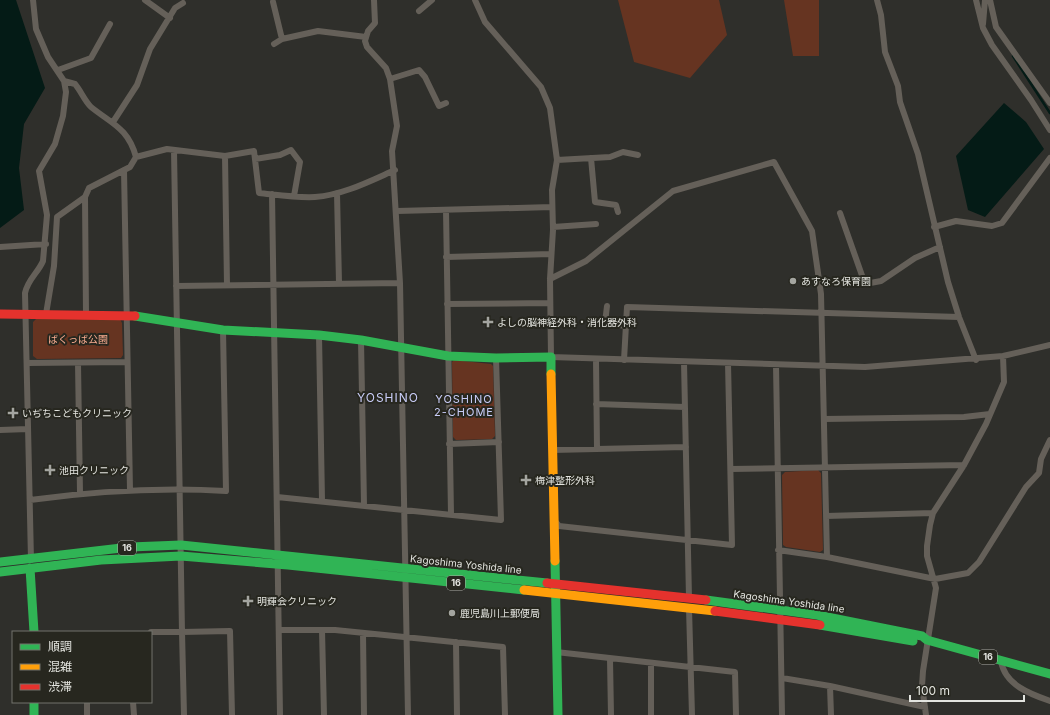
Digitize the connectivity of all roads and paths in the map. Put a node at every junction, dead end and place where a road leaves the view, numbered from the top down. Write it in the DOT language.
graph roads {
  1 [pos="33,0"];
  2 [pos="145,0"];
  3 [pos="374,0"];
  4 [pos="432,0"];
  5 [pos="475,0"];
  6 [pos="877,0"];
  7 [pos="976,0"];
  8 [pos="985,0"];
  9 [pos="990,0"];
  10 [pos="273,2"];
  11 [pos="183,3"];
  12 [pos="419,12"];
  13 [pos="170,18"];
  14 [pos="110,24"];
  15 [pos="983,28"];
  16 [pos="366,37"];
  17 [pos="282,39"];
  18 [pos="274,44"];
  19 [pos="58,70"];
  20 [pos="390,79"];
  21 [pos="64,82"];
  22 [pos="446,103"];
  23 [pos="1050,103"];
  24 [pos="113,122"];
  25 [pos="1050,130"];
  26 [pos="174,150"];
  27 [pos="638,154"];
  28 [pos="225,156"];
  29 [pos="136,157"];
  30 [pos="591,158"];
  31 [pos="1050,158"];
  32 [pos="255,159"];
  33 [pos="557,160"];
  34 [pos="124,170"];
  35 [pos="395,170"];
  36 [pos="338,193"];
  37 [pos="272,194"];
  38 [pos="294,196"];
  39 [pos="85,198"];
  40 [pos="552,207"];
  41 [pos="446,210"];
  42 [pos="397,211"];
  43 [pos="618,212"];
  44 [pos="840,213"];
  45 [pos="596,224"];
  46 [pos="553,227"];
  47 [pos="934,227"];
  48 [pos="46,244"];
  49 [pos="0,247"];
  50 [pos="940,247"];
  51 [pos="550,254"];
  52 [pos="446,257"];
  53 [pos="550,279"];
  54 [pos="339,283"];
  55 [pos="400,283"];
  56 [pos="227,285"];
  57 [pos="272,285"];
  58 [pos="176,286"];
  59 [pos="550,303"];
  60 [pos="447,304"];
  61 [pos="607,306"];
  62 [pos="821,312"];
  63 [pos="86,313"];
  64 [pos="0,314"];
  65 [pos="26,314"];
  66 [pos="46,314"];
  67 [pos="127,315"];
  68 [pos="959,317"];
  69 [pos="177,322"];
  70 [pos="626,326"];
  71 [pos="223,330"];
  72 [pos="274,333"];
  73 [pos="319,335"];
  74 [pos="361,340"];
  75 [pos="1050,345"];
  76 [pos="401,348"];
  77 [pos="448,356"];
  78 [pos="1003,356"];
  79 [pos="551,357"];
  80 [pos="496,358"];
  81 [pos="596,359"];
  82 [pos="624,360"];
  83 [pos="976,360"];
  84 [pos="127,362"];
  85 [pos="684,362"];
  86 [pos="78,363"];
  87 [pos="728,363"];
  88 [pos="27,364"];
  89 [pos="776,365"];
  90 [pos="823,366"];
  91 [pos="596,404"];
  92 [pos="685,407"];
  93 [pos="990,414"];
  94 [pos="824,419"];
  95 [pos="28,429"];
  96 [pos="0,430"];
  97 [pos="1050,440"];
  98 [pos="499,442"];
  99 [pos="449,444"];
  100 [pos="686,447"];
  101 [pos="597,448"];
  102 [pos="552,450"];
  103 [pos="964,465"];
  104 [pos="825,468"];
  105 [pos="730,469"];
  106 [pos="778,469"];
  107 [pos="180,489"];
  108 [pos="130,490"];
  109 [pos="80,493"];
  110 [pos="277,497"];
  111 [pos="30,500"];
  112 [pos="322,500"];
  113 [pos="364,505"];
  114 [pos="404,509"];
  115 [pos="933,513"];
  116 [pos="451,514"];
  117 [pos="826,516"];
  118 [pos="554,520"];
  119 [pos="687,540"];
  120 [pos="181,545"];
  121 [pos="778,550"];
  122 [pos="181,556"];
  123 [pos="826,557"];
  124 [pos="31,558"];
  125 [pos="278,560"];
  126 [pos="0,562"];
  127 [pos="30,568"];
  128 [pos="0,572"];
  129 [pos="405,573"];
  130 [pos="935,579"];
  131 [pos="555,589"];
  132 [pos="689,598"];
  133 [pos="689,608"];
  134 [pos="780,610"];
  135 [pos="780,620"];
  136 [pos="279,630"];
  137 [pos="322,630"];
  138 [pos="34,631"];
  139 [pos="152,632"];
  140 [pos="182,632"];
  141 [pos="363,633"];
  142 [pos="406,637"];
  143 [pos="927,640"];
  144 [pos="456,642"];
  145 [pos="556,652"];
  146 [pos="610,659"];
  147 [pos="1001,661"];
  148 [pos="651,663"];
  149 [pos="691,667"];
  150 [pos="1050,674"];
  151 [pos="782,678"];
  152 [pos="830,686"];
  153 [pos="1050,701"];
  154 [pos="34,703"];
  155 [pos="87,703"];
  156 [pos="133,703"];
  157 [pos="925,707"];
  158 [pos="34,715"];
  159 [pos="87,715"];
  160 [pos="134,715"];
  161 [pos="184,715"];
  162 [pos="232,715"];
  163 [pos="280,715"];
  164 [pos="324,715"];
  165 [pos="364,715"];
  166 [pos="408,715"];
  167 [pos="457,715"];
  168 [pos="505,715"];
  169 [pos="558,715"];
  170 [pos="611,715"];
  171 [pos="651,715"];
  172 [pos="692,715"];
  173 [pos="736,715"];
  174 [pos="782,715"];
  175 [pos="831,715"];
  176 [pos="926,715"];
  1 -- 19 [label="street"];
  2 -- 13 [label="street"];
  3 -- 16 [label="street"];
  4 -- 12 [label="street"];
  5 -- 33 [label="street"];
  6 -- 47 [label="street"];
  7 -- 15 [label="street"];
  8 -- 15 [label="street"];
  9 -- 23 [label="street"];
  10 -- 17 [label="street"];
  11 -- 13 [label="street"];
  13 -- 24 [label="street"];
  14 -- 19 [label="street"];
  15 -- 25 [label="street"];
  16 -- 17 [label="street"];
  16 -- 20 [label="street"];
  17 -- 18 [label="street"];
  19 -- 21 [label="street"];
  20 -- 22 [label="street"];
  20 -- 35 [label="street"];
  21 -- 24 [label="street"];
  21 -- 48 [label="street"];
  24 -- 29 [label="street"];
  26 -- 28 [label="street"];
  26 -- 29 [label="street"];
  26 -- 58 [label="street"];
  27 -- 30 [label="street"];
  28 -- 32 [label="street"];
  28 -- 56 [label="street"];
  29 -- 34 [label="street"];
  30 -- 33 [label="street"];
  30 -- 43 [label="street"];
  31 -- 47 [label="street"];
  32 -- 37 [label="street"];
  32 -- 38 [label="street"];
  33 -- 40 [label="street"];
  34 -- 39 [label="street"];
  34 -- 67 [label="street"];
  35 -- 36 [label="street"];
  35 -- 42 [label="street"];
  36 -- 38 [label="street"];
  36 -- 54 [label="street"];
  37 -- 38 [label="street"];
  37 -- 57 [label="street"];
  39 -- 63 [label="street"];
  39 -- 66 [label="street"];
  40 -- 41 [label="street"];
  40 -- 46 [label="street"];
  41 -- 42 [label="street"];
  41 -- 52 [label="street"];
  42 -- 55 [label="street"];
  44 -- 50 [label="street"];
  45 -- 46 [label="street"];
  46 -- 51 [label="street"];
  47 -- 50 [label="street"];
  48 -- 49 [label="street"];
  48 -- 65 [label="street"];
  50 -- 68 [label="street"];
  51 -- 52 [label="street"];
  51 -- 53 [label="street"];
  52 -- 60 [label="street"];
  53 -- 59 [label="street"];
  53 -- 62 [label="street"];
  54 -- 55 [label="street"];
  54 -- 57 [label="street"];
  55 -- 76 [label="street"];
  56 -- 57 [label="street"];
  56 -- 58 [label="street"];
  57 -- 72 [label="street"];
  58 -- 69 [label="street"];
  59 -- 60 [label="street"];
  59 -- 79 [label="street"];
  60 -- 77 [label="street"];
  61 -- 70 [label="street"];
  62 -- 68 [label="street"];
  62 -- 70 [label="street"];
  62 -- 90 [label="street"];
  63 -- 66 [label="main road"];
  63 -- 67 [label="main road"];
  64 -- 65 [label="main road"];
  65 -- 66 [label="main road"];
  65 -- 88 [label="street"];
  67 -- 69 [label="main road"];
  67 -- 84 [label="street"];
  68 -- 83 [label="street"];
  69 -- 71 [label="main road"];
  69 -- 107 [label="street"];
  70 -- 82 [label="street"];
  71 -- 72 [label="main road"];
  71 -- 107 [label="street"];
  72 -- 73 [label="main road"];
  72 -- 110 [label="street"];
  73 -- 74 [label="main road"];
  73 -- 112 [label="street"];
  74 -- 76 [label="main road"];
  74 -- 113 [label="street"];
  75 -- 78 [label="street"];
  76 -- 77 [label="main road"];
  76 -- 114 [label="street"];
  77 -- 80 [label="main road"];
  77 -- 99 [label="street"];
  78 -- 83 [label="street"];
  78 -- 93 [label="street"];
  79 -- 80 [label="main road"];
  79 -- 81 [label="street"];
  79 -- 102 [label="main road"];
  80 -- 98 [label="street"];
  81 -- 82 [label="street"];
  81 -- 91 [label="street"];
  82 -- 85 [label="street"];
  83 -- 90 [label="street"];
  84 -- 86 [label="street"];
  84 -- 108 [label="street"];
  85 -- 87 [label="street"];
  85 -- 92 [label="street"];
  86 -- 88 [label="street"];
  86 -- 109 [label="street"];
  87 -- 89 [label="street"];
  87 -- 105 [label="street"];
  88 -- 95 [label="street"];
  89 -- 90 [label="street"];
  89 -- 106 [label="street"];
  90 -- 94 [label="street"];
  91 -- 92 [label="street"];
  91 -- 101 [label="street"];
  92 -- 100 [label="street"];
  93 -- 94 [label="street"];
  93 -- 103 [label="street"];
  94 -- 104 [label="street"];
  95 -- 96 [label="street"];
  95 -- 111 [label="street"];
  97 -- 130 [label="street"];
  98 -- 99 [label="street"];
  98 -- 116 [label="street"];
  99 -- 116 [label="street"];
  100 -- 101 [label="street"];
  100 -- 119 [label="street"];
  101 -- 102 [label="street"];
  102 -- 118 [label="main road"];
  103 -- 104 [label="street"];
  103 -- 115 [label="street"];
  104 -- 106 [label="street"];
  104 -- 117 [label="street"];
  105 -- 106 [label="street"];
  105 -- 119 [label="street"];
  106 -- 121 [label="street"];
  107 -- 108 [label="street"];
  107 -- 120 [label="street"];
  108 -- 109 [label="street"];
  109 -- 111 [label="street"];
  110 -- 112 [label="street"];
  110 -- 125 [label="street"];
  111 -- 124 [label="street"];
  112 -- 113 [label="street"];
  113 -- 114 [label="street"];
  114 -- 116 [label="street"];
  114 -- 129 [label="street"];
  115 -- 117 [label="street"];
  115 -- 130 [label="street"];
  117 -- 123 [label="street"];
  118 -- 119 [label="street"];
  118 -- 131 [label="main road"];
  119 -- 132 [label="street"];
  120 -- 122 [label="street"];
  120 -- 124 [label="main road, Kagoshima Yoshida line / 16"];
  120 -- 125 [label="main road, Kagoshima Yoshida line / 16"];
  121 -- 123 [label="street"];
  121 -- 134 [label="street"];
  122 -- 125 [label="main road, Kagoshima Yoshida line / 16"];
  122 -- 127 [label="main road, Kagoshima Yoshida line / 16"];
  122 -- 140 [label="street"];
  123 -- 130 [label="street"];
  124 -- 126 [label="main road, Kagoshima Yoshida line / 16"];
  124 -- 127 [label="street"];
  125 -- 129 [label="main road, Kagoshima Yoshida line / 16"];
  125 -- 136 [label="street"];
  127 -- 128 [label="main road, Kagoshima Yoshida line / 16"];
  127 -- 138 [label="main road"];
  129 -- 131 [label="main road, Kagoshima Yoshida line / 16"];
  129 -- 142 [label="street"];
  130 -- 143 [label="street"];
  131 -- 132 [label="main road, Kagoshima Yoshida line / 16"];
  131 -- 133 [label="main road, Kagoshima Yoshida line / 16"];
  131 -- 145 [label="main road"];
  132 -- 134 [label="main road, Kagoshima Yoshida line / 16"];
  133 -- 135 [label="main road, Kagoshima Yoshida line / 16"];
  133 -- 149 [label="street"];
  134 -- 135 [label="street"];
  134 -- 143 [label="main road, Kagoshima Yoshida line / 16"];
  135 -- 143 [label="main road, Kagoshima Yoshida line / 16"];
  135 -- 151 [label="street"];
  136 -- 137 [label="street"];
  136 -- 163 [label="street"];
  137 -- 141 [label="street"];
  137 -- 164 [label="street"];
  139 -- 140 [label="street"];
  140 -- 161 [label="street"];
  140 -- 162 [label="street"];
  141 -- 142 [label="street"];
  141 -- 165 [label="street"];
  142 -- 144 [label="street"];
  142 -- 166 [label="street"];
  143 -- 147 [label="main road, Kagoshima Yoshida line / 16"];
  143 -- 157 [label="street"];
  144 -- 167 [label="street"];
  144 -- 168 [label="street"];
  145 -- 146 [label="street"];
  145 -- 169 [label="main road"];
  146 -- 148 [label="street"];
  146 -- 170 [label="street"];
  147 -- 150 [label="main road, Kagoshima Yoshida line / 16"];
  147 -- 153 [label="street"];
  148 -- 149 [label="street"];
  148 -- 171 [label="street"];
  149 -- 172 [label="street"];
  149 -- 173 [label="street"];
  151 -- 152 [label="street"];
  151 -- 174 [label="street"];
  152 -- 157 [label="street"];
  152 -- 175 [label="street"];
  154 -- 158 [label="main road"];
  155 -- 159 [label="street"];
  156 -- 160 [label="street"];
  157 -- 176 [label="street"];
}
